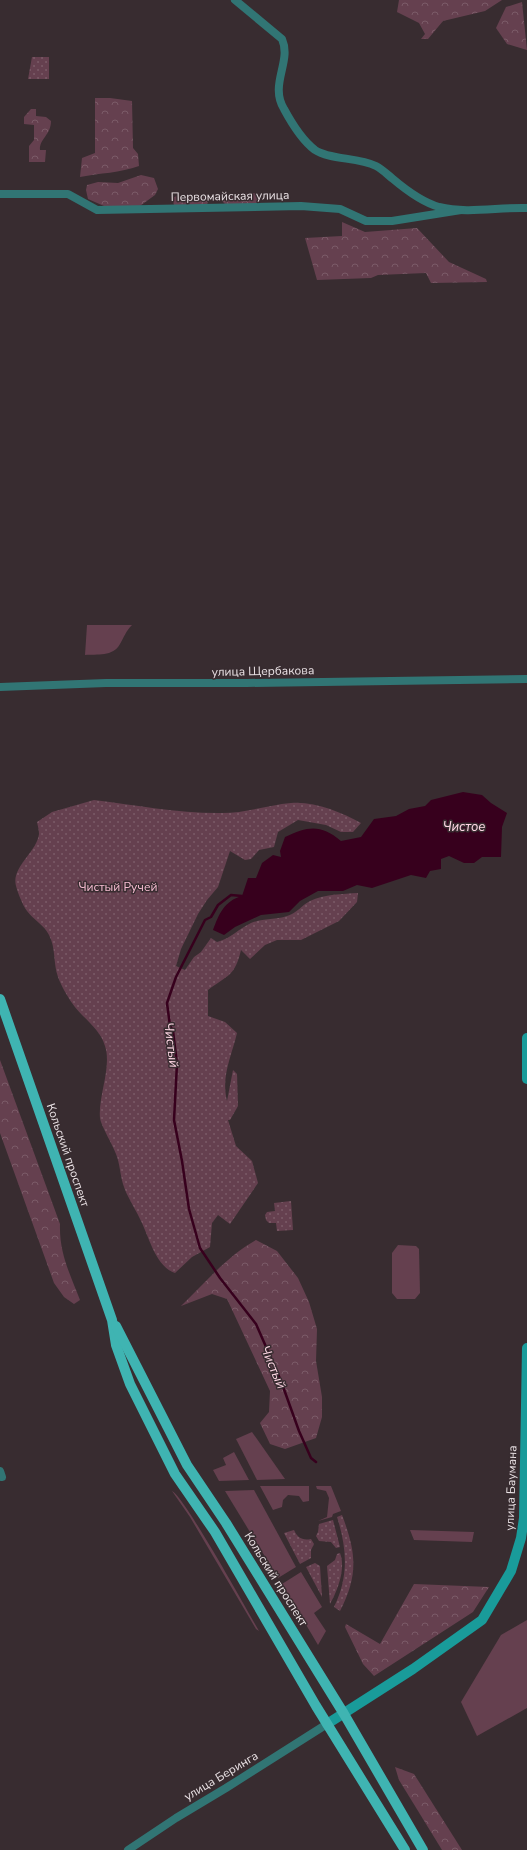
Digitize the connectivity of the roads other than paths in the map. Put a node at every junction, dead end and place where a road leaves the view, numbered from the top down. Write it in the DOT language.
graph roads {
  1 [pos="236,0"];
  2 [pos="0,194"];
  3 [pos="527,208"];
  4 [pos="461,210"];
  5 [pos="527,679"];
  6 [pos="0,687"];
  7 [pos="0,999"];
  8 [pos="527,1038"];
  9 [pos="527,1079"];
  10 [pos="112,1320"];
  11 [pos="527,1348"];
  12 [pos="143,1379"];
  13 [pos="130,1384"];
  14 [pos="344,1714"];
  15 [pos="327,1724"];
  16 [pos="128,1850"];
  17 [pos="405,1850"];
  18 [pos="423,1850"];
  1 -- 4 [label="street"];
  2 -- 4 [label="street, Первомайская улица"];
  3 -- 4 [label="street"];
  5 -- 6 [label="street, улица Щербакова"];
  7 -- 10 [label="main road, Кольский проспект"];
  8 -- 9 [label="street"];
  10 -- 12 [label="main road, Кольский проспект"];
  10 -- 13 [label="main road, Кольский проспект"];
  11 -- 14 [label="street, улица Баумана"];
  12 -- 13 [label="main road"];
  12 -- 14 [label="main road, Кольский проспект"];
  13 -- 15 [label="main road, Кольский проспект"];
  14 -- 15 [label="street, улица Баумана"];
  14 -- 18 [label="main road, Кольский проспект"];
  15 -- 16 [label="street, улица Беринга"];
  15 -- 17 [label="main road, Кольский проспект"];
}
